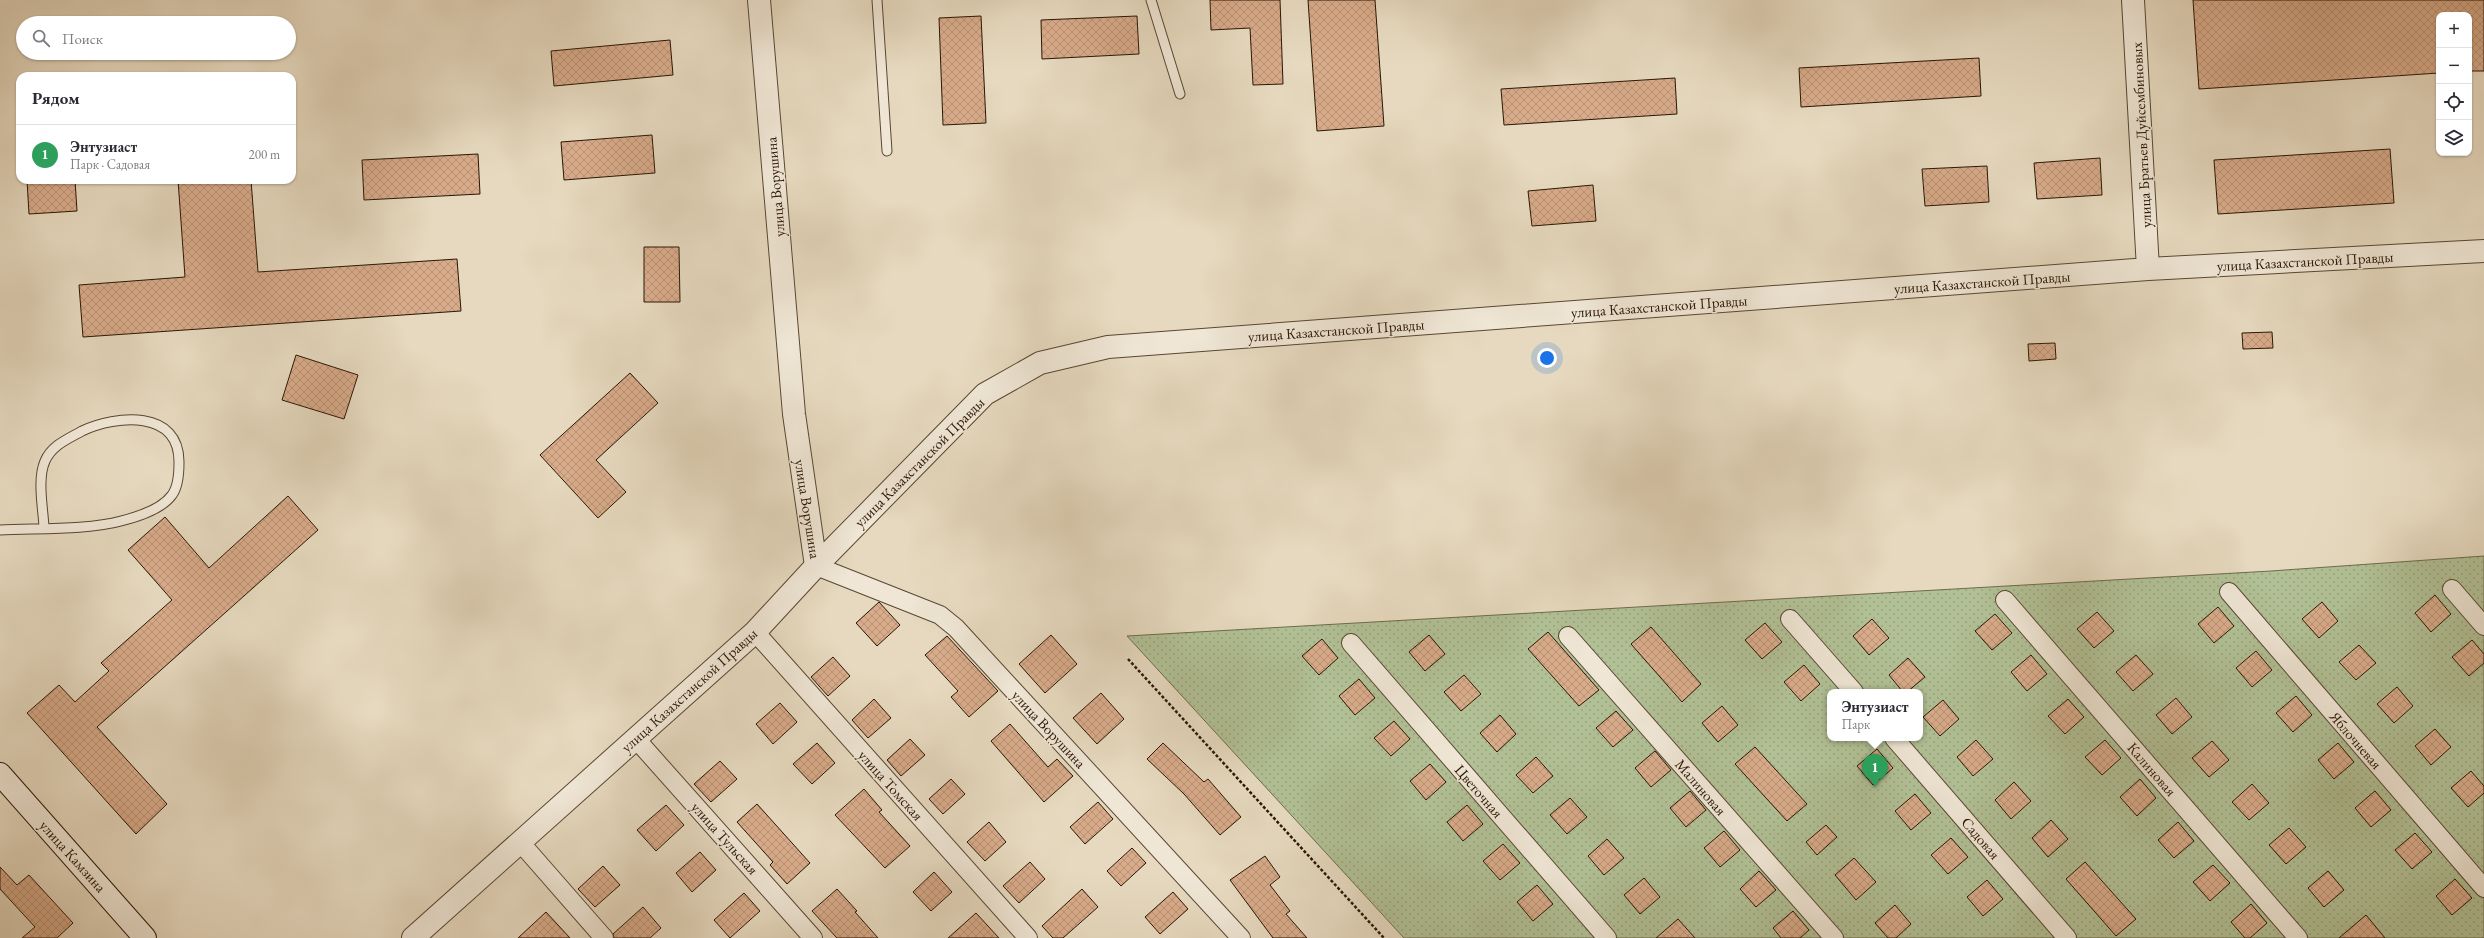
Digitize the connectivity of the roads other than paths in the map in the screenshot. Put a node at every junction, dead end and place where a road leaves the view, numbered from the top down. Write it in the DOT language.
graph roads {
  1 [pos="759,0"];
  2 [pos="877,0"];
  3 [pos="1151,0"];
  4 [pos="2133,0"];
  5 [pos="1180,94"];
  6 [pos="887,151"];
  7 [pos="2484,251"];
  8 [pos="2148,269"];
  9 [pos="44,527"];
  10 [pos="0,530"];
  11 [pos="816,566"];
  12 [pos="2452,589"];
  13 [pos="2229,592"];
  14 [pos="2005,600"];
  15 [pos="1790,619"];
  16 [pos="2484,626"];
  17 [pos="755,632"];
  18 [pos="1568,636"];
  19 [pos="1351,643"];
  20 [pos="1851,689"];
  21 [pos="636,739"];
  22 [pos="1897,741"];
  23 [pos="0,774"];
  24 [pos="520,842"];
  25 [pos="2484,888"];
  26 [pos="146,938"];
  27 [pos="413,938"];
  28 [pos="604,938"];
  29 [pos="814,938"];
  30 [pos="1028,938"];
  31 [pos="1242,938"];
  32 [pos="1607,938"];
  33 [pos="1834,938"];
  34 [pos="2067,938"];
  35 [pos="2298,938"];
  1 -- 11 [label="street, улица Ворушина"];
  2 -- 6 [label="lane"];
  3 -- 5 [label="lane"];
  4 -- 8 [label="street, улица Братьев Дуйсембиновых"];
  7 -- 8 [label="street, улица Казахстанской Правды"];
  8 -- 11 [label="street, улица Казахстанской Правды"];
  9 -- 9 [label="lane"];
  9 -- 10 [label="lane"];
  11 -- 17 [label="street, улица Казахстанской Правды"];
  11 -- 31 [label="street, улица Ворушина"];
  12 -- 16 [label="street"];
  13 -- 25 [label="street, Яблочневая"];
  14 -- 35 [label="street, Калиновая"];
  15 -- 20 [label="street"];
  17 -- 21 [label="street, улица Казахстанской Правды"];
  17 -- 30 [label="street, улица Томская"];
  18 -- 33 [label="street, Малиновая"];
  19 -- 32 [label="street, Цветочная"];
  21 -- 24 [label="street, улица Казахстанской Правды"];
  21 -- 29 [label="street, улица Тульская"];
  22 -- 34 [label="street, Садовая"];
  23 -- 26 [label="street, улица Камзина"];
  24 -- 27 [label="street, улица Казахстанской Правды"];
  24 -- 28 [label="street"];
}
